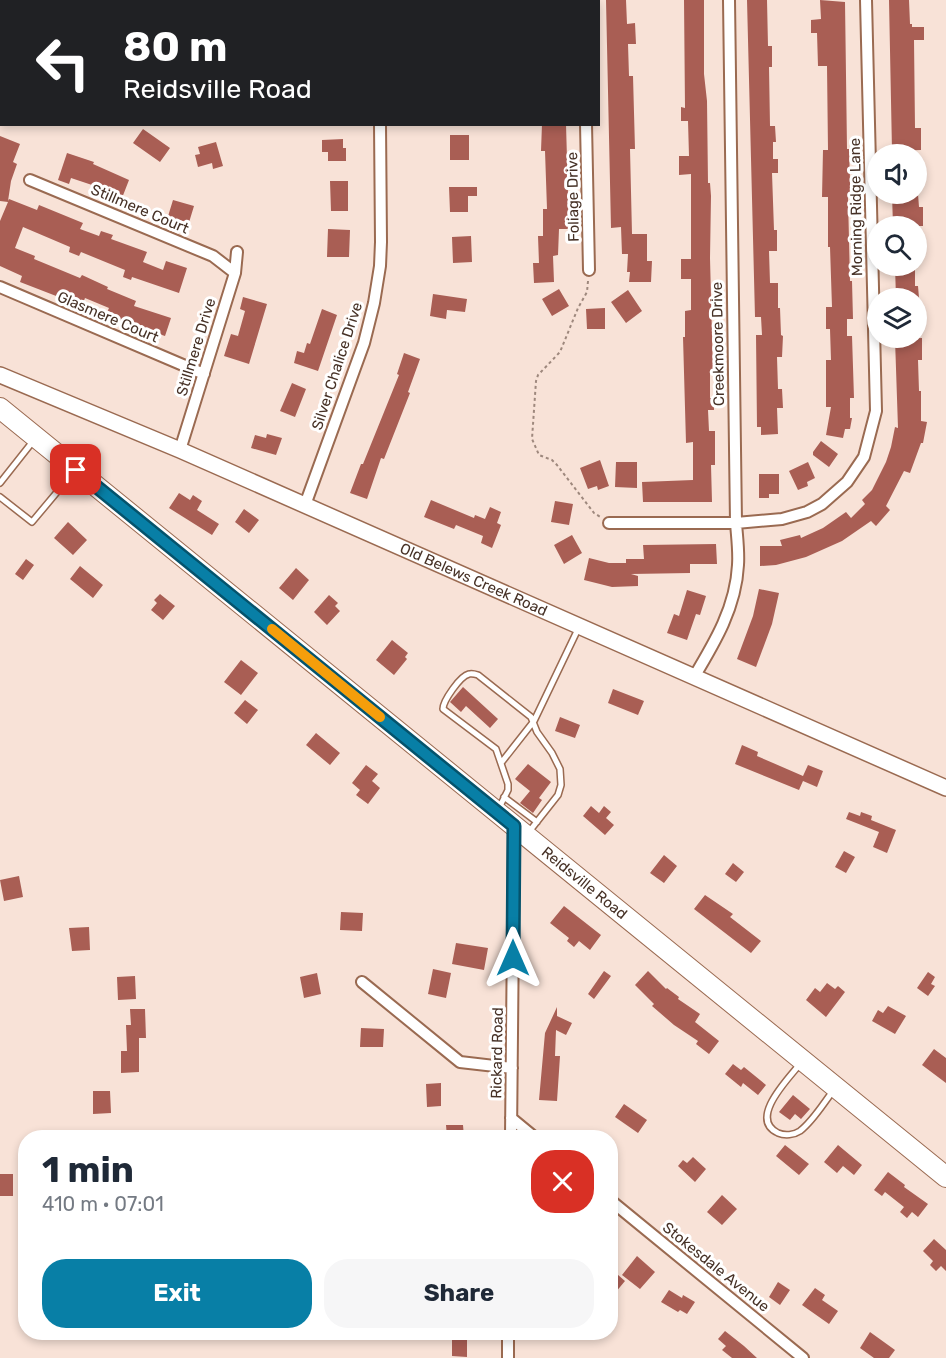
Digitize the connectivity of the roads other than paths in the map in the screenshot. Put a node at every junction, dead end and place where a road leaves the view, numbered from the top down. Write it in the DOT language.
graph roads {
  1 [pos="729,0"];
  2 [pos="866,0"];
  3 [pos="380,126"];
  4 [pos="586,126"];
  5 [pos="30,180"];
  6 [pos="237,252"];
  7 [pos="589,270"];
  8 [pos="235,273"];
  9 [pos="0,287"];
  10 [pos="204,374"];
  11 [pos="0,375"];
  12 [pos="0,408"];
  13 [pos="36,437"];
  14 [pos="180,450"];
  15 [pos="76,470"];
  16 [pos="0,483"];
  17 [pos="0,496"];
  18 [pos="305,505"];
  19 [pos="609,523"];
  20 [pos="736,523"];
  21 [pos="579,627"];
  22 [pos="694,677"];
  23 [pos="534,722"];
  24 [pos="501,763"];
  25 [pos="946,788"];
  26 [pos="501,805"];
  27 [pos="526,828"];
  28 [pos="362,982"];
  29 [pos="802,1060"];
  30 [pos="512,1068"];
  31 [pos="836,1088"];
  32 [pos="511,1118"];
  33 [pos="511,1130"];
  34 [pos="526,1130"];
  35 [pos="946,1177"];
  36 [pos="618,1207"];
  37 [pos="508,1340"];
  38 [pos="508,1358"];
  39 [pos="803,1358"];
  1 -- 20 [label="street, Creekmoore Drive"];
  2 -- 20 [label="street, Morning Ridge Lane"];
  3 -- 18 [label="street, Silver Chalice Drive"];
  4 -- 7 [label="street, Foliage Drive"];
  5 -- 8 [label="street, Stillmere Court"];
  6 -- 8 [label="street, Stillmere Drive"];
  8 -- 10 [label="street, Stillmere Drive"];
  9 -- 10 [label="street, Glasmere Court"];
  10 -- 14 [label="street, Stillmere Drive"];
  11 -- 14 [label="street, Old Belews Creek Road"];
  12 -- 13 [label="highway, Reidsville Road"];
  13 -- 15 [label="highway, Reidsville Road"];
  13 -- 16 [label="lane"];
  14 -- 18 [label="street, Old Belews Creek Road"];
  15 -- 17 [label="lane"];
  15 -- 26 [label="highway, Reidsville Road"];
  18 -- 21 [label="street, Old Belews Creek Road"];
  19 -- 20 [label="street, Morning Ridge Lane"];
  20 -- 22 [label="street, Creekmoore Drive"];
  21 -- 22 [label="street, Old Belews Creek Road"];
  21 -- 23 [label="lane"];
  22 -- 25 [label="street, Old Belews Creek Road"];
  23 -- 24 [label="lane"];
  23 -- 24 [label="lane"];
  23 -- 27 [label="lane"];
  24 -- 26 [label="lane"];
  26 -- 27 [label="highway, Reidsville Road"];
  27 -- 29 [label="highway, Reidsville Road"];
  27 -- 30 [label="street, Rickard Road"];
  28 -- 30 [label="street"];
  29 -- 31 [label="highway, Reidsville Road"];
  29 -- 31 [label="lane"];
  30 -- 32 [label="street, Rickard Road"];
  31 -- 35 [label="highway, Reidsville Road"];
  32 -- 33 [label="street, Rickard Road"];
  32 -- 34 [label="street"];
  36 -- 39 [label="street, Stokesdale Avenue"];
  37 -- 38 [label="street"];
}
